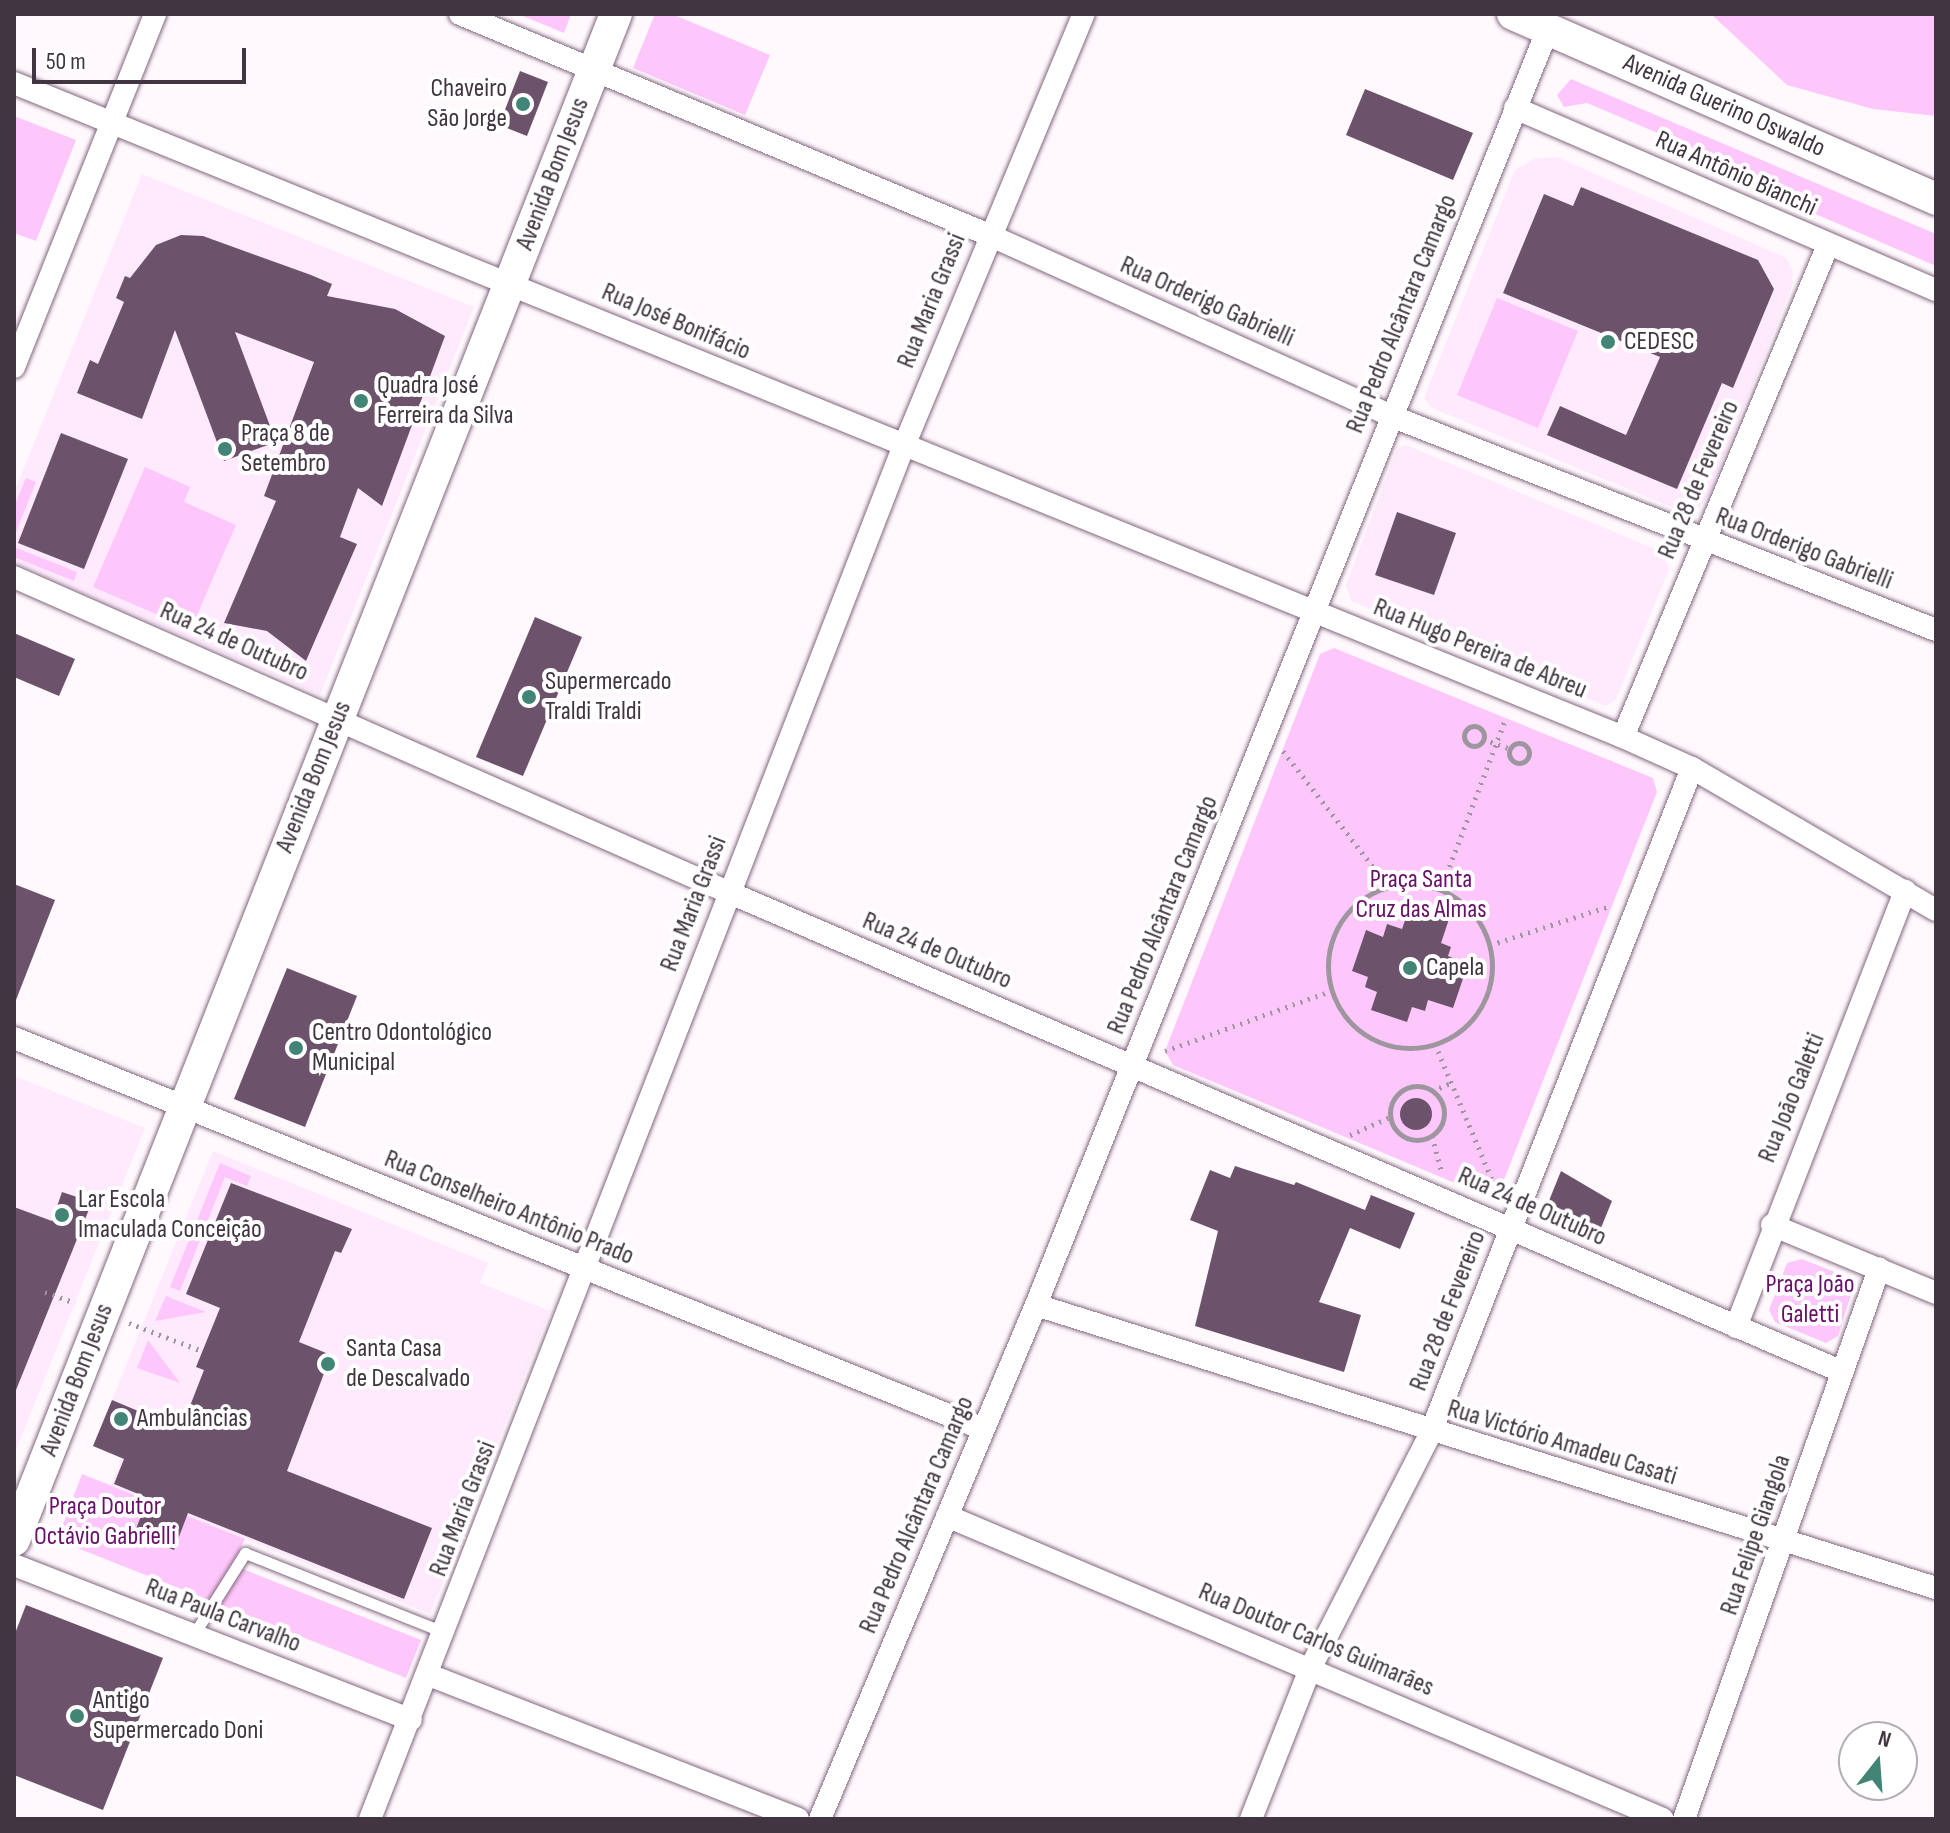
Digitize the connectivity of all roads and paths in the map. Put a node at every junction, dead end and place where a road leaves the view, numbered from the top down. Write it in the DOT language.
graph roads {
  1 [pos="155,14"];
  2 [pos="460,14"];
  3 [pos="616,14"];
  4 [pos="1084,14"];
  5 [pos="1513,14"];
  6 [pos="1548,29"];
  7 [pos="594,70"];
  8 [pos="14,83"];
  9 [pos="1515,108"];
  10 [pos="112,123"];
  11 [pos="1936,199"];
  12 [pos="989,235"];
  13 [pos="1828,245"];
  14 [pos="511,283"];
  15 [pos="1936,290"];
  16 [pos="14,367"];
  17 [pos="1391,416"];
  18 [pos="903,448"];
  19 [pos="1704,540"];
  20 [pos="14,577"];
  21 [pos="1316,614"];
  22 [pos="1936,630"];
  23 [pos="337,718"];
  24 [pos="1506,718"];
  25 [pos="1623,737"];
  26 [pos="1483,739"];
  27 [pos="1496,744"];
  28 [pos="1511,749"];
  29 [pos="1282,750"];
  30 [pos="1692,768"];
  31 [pos="1388,886"];
  32 [pos="1441,890"];
  33 [pos="1905,891"];
  34 [pos="728,892"];
  35 [pos="1607,907"];
  36 [pos="1936,910"];
  37 [pos="1490,945"];
  38 [pos="1331,991"];
  39 [pos="14,1038"];
  40 [pos="1435,1044"];
  41 [pos="1165,1051"];
  42 [pos="1132,1065"];
  43 [pos="1451,1083"];
  44 [pos="1432,1091"];
  45 [pos="184,1105"];
  46 [pos="1390,1117"];
  47 [pos="1432,1136"];
  48 [pos="1345,1137"];
  49 [pos="1443,1178"];
  50 [pos="1498,1195"];
  51 [pos="1772,1225"];
  52 [pos="1511,1227"];
  53 [pos="584,1269"];
  54 [pos="1879,1269"];
  55 [pos="45,1292"];
  56 [pos="1936,1293"];
  57 [pos="1036,1305"];
  58 [pos="89,1308"];
  59 [pos="1736,1327"];
  60 [pos="202,1351"];
  61 [pos="1840,1371"];
  62 [pos="983,1429"];
  63 [pos="1431,1432"];
  64 [pos="21,1502"];
  65 [pos="947,1516"];
  66 [pos="14,1540"];
  67 [pos="1785,1541"];
  68 [pos="14,1565"];
  69 [pos="1936,1588"];
  70 [pos="444,1632"];
  71 [pos="194,1634"];
  72 [pos="1311,1667"];
  73 [pos="429,1675"];
  74 [pos="411,1720"];
  75 [pos="370,1819"];
  76 [pos="798,1819"];
  77 [pos="820,1819"];
  78 [pos="1251,1819"];
  79 [pos="1663,1819"];
  80 [pos="1684,1819"];
  1 -- 10 [label="street"];
  2 -- 7 [label="street, Rua Orderigo Gabrielli"];
  3 -- 7 [label="street, Avenida Bom Jesus"];
  4 -- 12 [label="street, Rua Maria Grassi"];
  5 -- 6 [label="street, Avenida Guerino Oswaldo"];
  6 -- 9 [label="street, Rua Pedro Alcântara Camargo"];
  6 -- 11 [label="street, Avenida Guerino Oswaldo"];
  7 -- 12 [label="street, Rua Orderigo Gabrielli"];
  7 -- 14 [label="street, Avenida Bom Jesus"];
  8 -- 10 [label="street, Rua José Bonifácio"];
  9 -- 13 [label="street, Rua Antônio Bianchi"];
  9 -- 17 [label="street, Rua Pedro Alcântara Camargo"];
  10 -- 14 [label="street, Rua José Bonifácio"];
  10 -- 16 [label="street"];
  12 -- 17 [label="street, Rua Orderigo Gabrielli"];
  12 -- 18 [label="street, Rua Maria Grassi"];
  13 -- 15 [label="street, Rua Antônio Bianchi"];
  13 -- 19 [label="street, Rua 28 de Fevereiro"];
  14 -- 18 [label="street, Rua José Bonifácio"];
  14 -- 23 [label="street, Avenida Bom Jesus"];
  17 -- 19 [label="street, Rua Orderigo Gabrielli"];
  17 -- 21 [label="street, Rua Pedro Alcântara Camargo"];
  18 -- 21 [label="street, Rua José Bonifácio"];
  18 -- 34 [label="street, Rua Maria Grassi"];
  19 -- 22 [label="street, Rua Orderigo Gabrielli"];
  19 -- 25 [label="street, Rua 28 de Fevereiro"];
  20 -- 23 [label="street, Rua 24 de Outubro"];
  21 -- 25 [label="street, Rua Hugo Pereira de Abreu"];
  21 -- 42 [label="street, Rua Pedro Alcântara Camargo"];
  23 -- 34 [label="street, Rua 24 de Outubro"];
  23 -- 45 [label="street, Avenida Bom Jesus"];
  24 -- 27 [label="path"];
  25 -- 30 [label="street, Rua Hugo Pereira de Abreu"];
  26 -- 27 [label="path"];
  27 -- 28 [label="path"];
  27 -- 32 [label="path"];
  29 -- 31 [label="path"];
  30 -- 33 [label="street, Rua Hugo Pereira de Abreu"];
  30 -- 52 [label="street, Rua 28 de Fevereiro"];
  31 -- 32 [label="path"];
  31 -- 38 [label="path"];
  32 -- 37 [label="path"];
  33 -- 36 [label="street, Rua Hugo Pereira de Abreu"];
  33 -- 51 [label="street, Rua João Galetti"];
  34 -- 42 [label="street, Rua 24 de Outubro"];
  34 -- 53 [label="street, Rua Maria Grassi"];
  35 -- 37 [label="path"];
  37 -- 40 [label="path"];
  38 -- 40 [label="path"];
  38 -- 41 [label="path"];
  39 -- 45 [label="street, Rua Conselheiro Antônio Prado"];
  40 -- 43 [label="path"];
  42 -- 52 [label="street, Rua 24 de Outubro"];
  42 -- 57 [label="street, Rua Pedro Alcântara Camargo"];
  43 -- 44 [label="path"];
  43 -- 50 [label="path"];
  44 -- 46 [label="path"];
  44 -- 47 [label="path"];
  45 -- 53 [label="street, Rua Conselheiro Antônio Prado"];
  45 -- 58 [label="street, Avenida Bom Jesus"];
  46 -- 47 [label="path"];
  46 -- 48 [label="path"];
  47 -- 49 [label="path"];
  51 -- 54 [label="street"];
  51 -- 59 [label="street, Rua João Galetti"];
  52 -- 59 [label="street, Rua 24 de Outubro"];
  52 -- 63 [label="street, Rua 28 de Fevereiro"];
  53 -- 62 [label="street, Rua Conselheiro Antônio Prado"];
  53 -- 70 [label="street, Rua Maria Grassi"];
  54 -- 56 [label="street"];
  54 -- 61 [label="street, Rua Felipe Giangola"];
  55 -- 58 [label="path"];
  57 -- 62 [label="street, Rua Pedro Alcântara Camargo"];
  57 -- 63 [label="street, Rua Victório Amadeu Casati"];
  58 -- 60 [label="path"];
  58 -- 64 [label="street, Avenida Bom Jesus"];
  59 -- 61 [label="street, Rua 24 de Outubro"];
  61 -- 67 [label="street, Rua Felipe Giangola"];
  62 -- 65 [label="street, Rua Pedro Alcântara Camargo"];
  63 -- 67 [label="street, Rua Victório Amadeu Casati"];
  63 -- 72 [label="street, Rua 28 de Fevereiro"];
  64 -- 66 [label="street, Avenida Bom Jesus"];
  65 -- 72 [label="street, Rua Doutor Carlos Guimarães"];
  65 -- 77 [label="street, Rua Pedro Alcântara Camargo"];
  67 -- 69 [label="street, Rua Victório Amadeu Casati"];
  67 -- 80 [label="street, Rua Felipe Giangola"];
  68 -- 71 [label="street, Rua Paula Carvalho"];
  70 -- 71 [label="lane"];
  70 -- 73 [label="street, Rua Maria Grassi"];
  71 -- 74 [label="street, Rua Paula Carvalho"];
  72 -- 78 [label="street, Rua 28 de Fevereiro"];
  72 -- 79 [label="street, Rua Doutor Carlos Guimarães"];
  73 -- 74 [label="street, Rua Maria Grassi"];
  73 -- 76 [label="street"];
  74 -- 75 [label="street, Rua Maria Grassi"];
}
